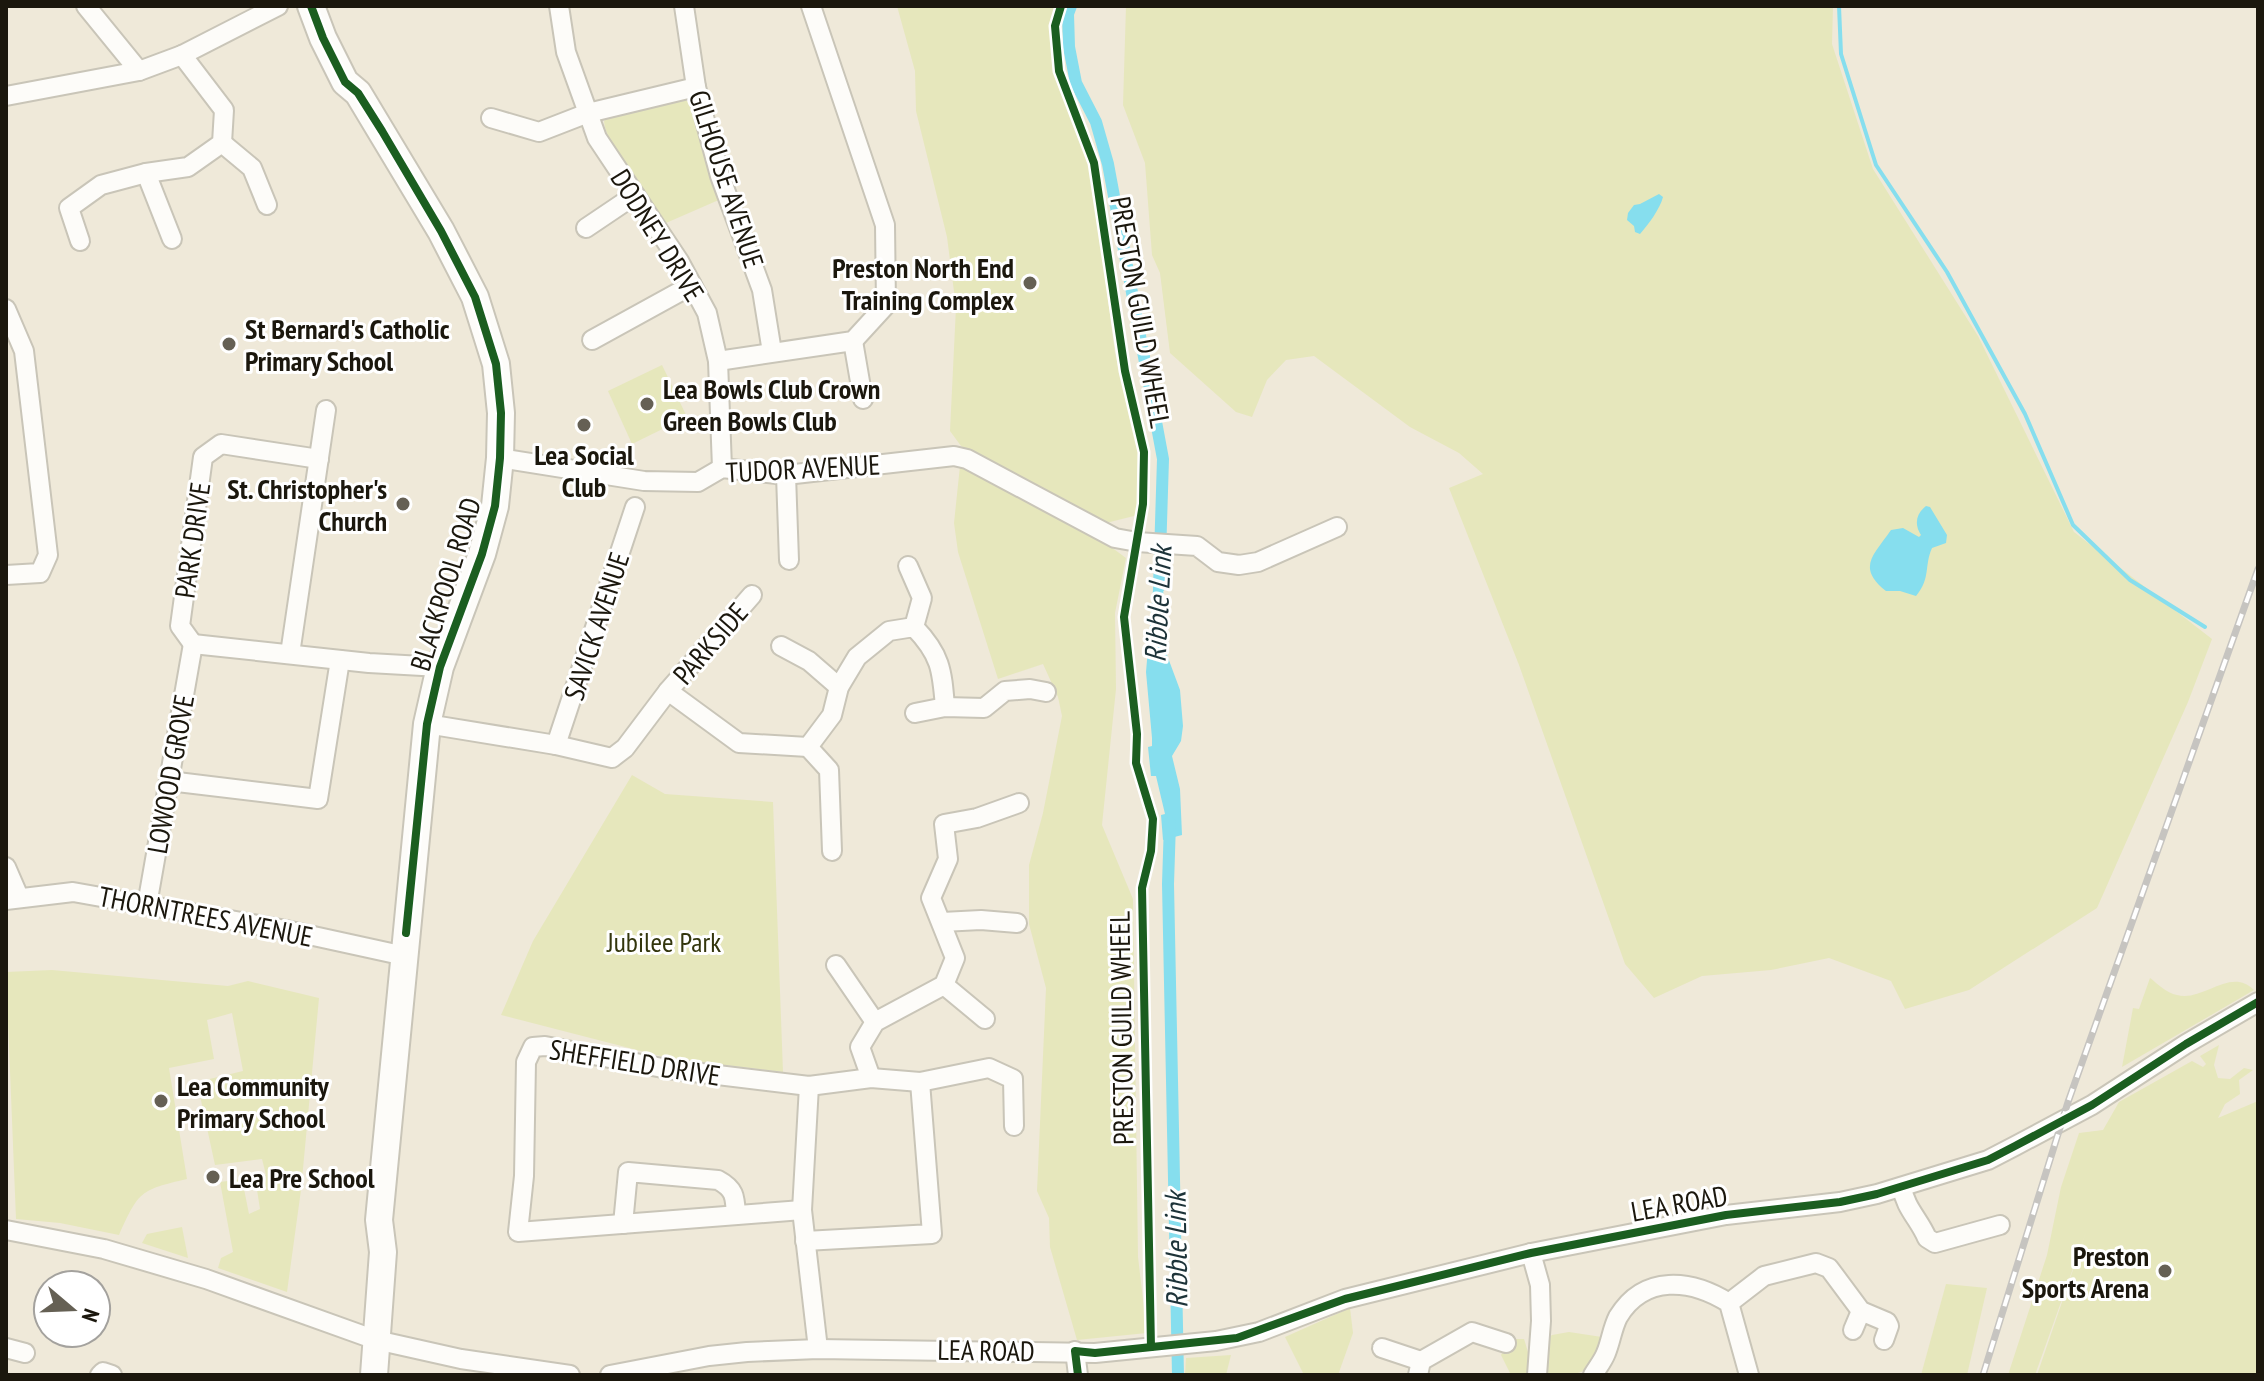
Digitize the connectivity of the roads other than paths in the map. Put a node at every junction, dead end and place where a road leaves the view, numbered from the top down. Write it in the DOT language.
graph roads {
  1 [pos="278,6"];
  2 [pos="311,6"];
  3 [pos="327,6"];
  4 [pos="559,6"];
  5 [pos="684,6"];
  6 [pos="811,6"];
  7 [pos="96,10"];
  8 [pos="182,55"];
  9 [pos="139,71"];
  10 [pos="696,87"];
  11 [pos="358,93"];
  12 [pos="6,96"];
  13 [pos="588,113"];
  14 [pos="491,118"];
  15 [pos="222,143"];
  16 [pos="146,173"];
  17 [pos="635,195"];
  18 [pos="267,205"];
  19 [pos="586,228"];
  20 [pos="172,239"];
  21 [pos="80,241"];
  22 [pos="692,285"];
  23 [pos="6,309"];
  24 [pos="592,340"];
  25 [pos="853,341"];
  26 [pos="772,352"];
  27 [pos="718,361"];
  28 [pos="863,399"];
  29 [pos="326,410"];
  30 [pos="500,458"];
  31 [pos="319,459"];
  32 [pos="722,468"];
  33 [pos="786,475"];
  34 [pos="635,507"];
  35 [pos="1337,527"];
  36 [pos="789,560"];
  37 [pos="908,566"];
  38 [pos="6,575"];
  39 [pos="752,595"];
  40 [pos="914,627"];
  41 [pos="193,644"];
  42 [pos="781,646"];
  43 [pos="290,654"];
  44 [pos="340,660"];
  45 [pos="440,667"];
  46 [pos="839,687"];
  47 [pos="668,691"];
  48 [pos="1046,692"];
  49 [pos="945,707"];
  50 [pos="915,713"];
  51 [pos="427,724"];
  52 [pos="556,745"];
  53 [pos="808,747"];
  54 [pos="169,781"];
  55 [pos="1019,803"];
  56 [pos="832,851"];
  57 [pos="6,867"];
  58 [pos="12,898"];
  59 [pos="147,905"];
  60 [pos="942,922"];
  61 [pos="1017,923"];
  62 [pos="405,956"];
  63 [pos="836,965"];
  64 [pos="944,985"];
  65 [pos="2258,1002"];
  66 [pos="985,1019"];
  67 [pos="875,1022"];
  68 [pos="871,1078"];
  69 [pos="920,1082"];
  70 [pos="809,1086"];
  71 [pos="1014,1126"];
  72 [pos="1902,1187"];
  73 [pos="802,1210"];
  74 [pos="736,1215"];
  75 [pos="623,1224"];
  76 [pos="6,1230"];
  77 [pos="1991,1234"];
  78 [pos="805,1241"];
  79 [pos="1531,1253"];
  80 [pos="1729,1303"];
  81 [pos="1861,1311"];
  82 [pos="1853,1330"];
  83 [pos="368,1338"];
  84 [pos="1884,1340"];
  85 [pos="1506,1343"];
  86 [pos="1382,1348"];
  87 [pos="818,1349"];
  88 [pos="1075,1351"];
  89 [pos="460,1367"];
  90 [pos="1420,1368"];
  91 [pos="100,1375"];
  92 [pos="112,1375"];
  93 [pos="359,1375"];
  94 [pos="374,1375"];
  95 [pos="570,1375"];
  96 [pos="610,1375"];
  97 [pos="1078,1375"];
  98 [pos="1537,1375"];
  99 [pos="1593,1375"];
  100 [pos="1749,1375"];
  1 -- 8 [label="street"];
  2 -- 11 [label="highway, BLACKPOOL ROAD"];
  3 -- 11 [label="highway, BLACKPOOL ROAD"];
  4 -- 13 [label="street, DODNEY DRIVE"];
  5 -- 10 [label="street, GILHOUSE AVENUE"];
  6 -- 25 [label="street"];
  7 -- 9 [label="street"];
  8 -- 9 [label="street"];
  8 -- 15 [label="street"];
  9 -- 12 [label="street"];
  10 -- 13 [label="street"];
  10 -- 26 [label="street, GILHOUSE AVENUE"];
  11 -- 30 [label="highway, BLACKPOOL ROAD"];
  13 -- 14 [label="street"];
  13 -- 17 [label="street, DODNEY DRIVE"];
  15 -- 16 [label="street"];
  15 -- 18 [label="street"];
  16 -- 20 [label="street"];
  16 -- 21 [label="street"];
  17 -- 19 [label="street"];
  17 -- 22 [label="street, DODNEY DRIVE"];
  22 -- 24 [label="street"];
  22 -- 27 [label="street, DODNEY DRIVE"];
  23 -- 38 [label="street"];
  25 -- 26 [label="street"];
  25 -- 28 [label="street"];
  26 -- 27 [label="street"];
  27 -- 32 [label="street, DODNEY DRIVE"];
  29 -- 31 [label="street"];
  30 -- 32 [label="street, TUDOR AVENUE"];
  30 -- 45 [label="highway, BLACKPOOL ROAD"];
  31 -- 41 [label="street, PARK DRIVE"];
  31 -- 43 [label="street"];
  32 -- 33 [label="street, TUDOR AVENUE"];
  33 -- 35 [label="street, TUDOR AVENUE"];
  33 -- 36 [label="street"];
  34 -- 52 [label="street, SAVICK AVENUE"];
  37 -- 40 [label="street"];
  39 -- 47 [label="street, PARKSIDE"];
  40 -- 46 [label="street"];
  40 -- 49 [label="street"];
  41 -- 43 [label="street"];
  41 -- 54 [label="street, LOWOOD GROVE"];
  42 -- 46 [label="street, PARKSIDE"];
  43 -- 44 [label="street"];
  44 -- 45 [label="street"];
  44 -- 54 [label="street"];
  45 -- 51 [label="highway, BLACKPOOL ROAD"];
  46 -- 53 [label="street"];
  47 -- 52 [label="street, PARKSIDE"];
  47 -- 53 [label="street, PARKSIDE"];
  48 -- 49 [label="street"];
  49 -- 50 [label="street"];
  51 -- 52 [label="street"];
  51 -- 62 [label="highway, BLACKPOOL ROAD"];
  53 -- 56 [label="street"];
  54 -- 59 [label="street, LOWOOD GROVE"];
  55 -- 60 [label="street"];
  57 -- 58 [label="street"];
  58 -- 59 [label="street, THORNTREES AVENUE"];
  59 -- 62 [label="street, THORNTREES AVENUE"];
  60 -- 61 [label="street"];
  60 -- 64 [label="street"];
  62 -- 83 [label="highway, BLACKPOOL ROAD"];
  63 -- 67 [label="street"];
  64 -- 66 [label="street"];
  64 -- 67 [label="street"];
  65 -- 72 [label="street, LEA ROAD"];
  67 -- 68 [label="street"];
  68 -- 69 [label="street, SHEFFIELD DRIVE"];
  68 -- 70 [label="street, SHEFFIELD DRIVE"];
  69 -- 71 [label="street, SHEFFIELD DRIVE"];
  69 -- 78 [label="street"];
  70 -- 73 [label="street"];
  70 -- 75 [label="street, SHEFFIELD DRIVE"];
  72 -- 77 [label="street"];
  72 -- 79 [label="street, LEA ROAD"];
  73 -- 74 [label="street, SHEFFIELD DRIVE"];
  73 -- 78 [label="street"];
  74 -- 75 [label="street, SHEFFIELD DRIVE"];
  74 -- 75 [label="street"];
  76 -- 83 [label="street"];
  78 -- 87 [label="street"];
  79 -- 88 [label="street, LEA ROAD"];
  79 -- 98 [label="street"];
  80 -- 81 [label="street"];
  80 -- 99 [label="street"];
  80 -- 100 [label="street"];
  81 -- 82 [label="street"];
  81 -- 84 [label="street"];
  83 -- 89 [label="street"];
  83 -- 93 [label="highway, BLACKPOOL ROAD"];
  83 -- 94 [label="highway, BLACKPOOL ROAD"];
  85 -- 90 [label="street"];
  86 -- 90 [label="street"];
  87 -- 88 [label="street, LEA ROAD"];
  87 -- 96 [label="street, LEA ROAD"];
  88 -- 97 [label="street"];
  89 -- 95 [label="street"];
  91 -- 92 [label="street"];
}
